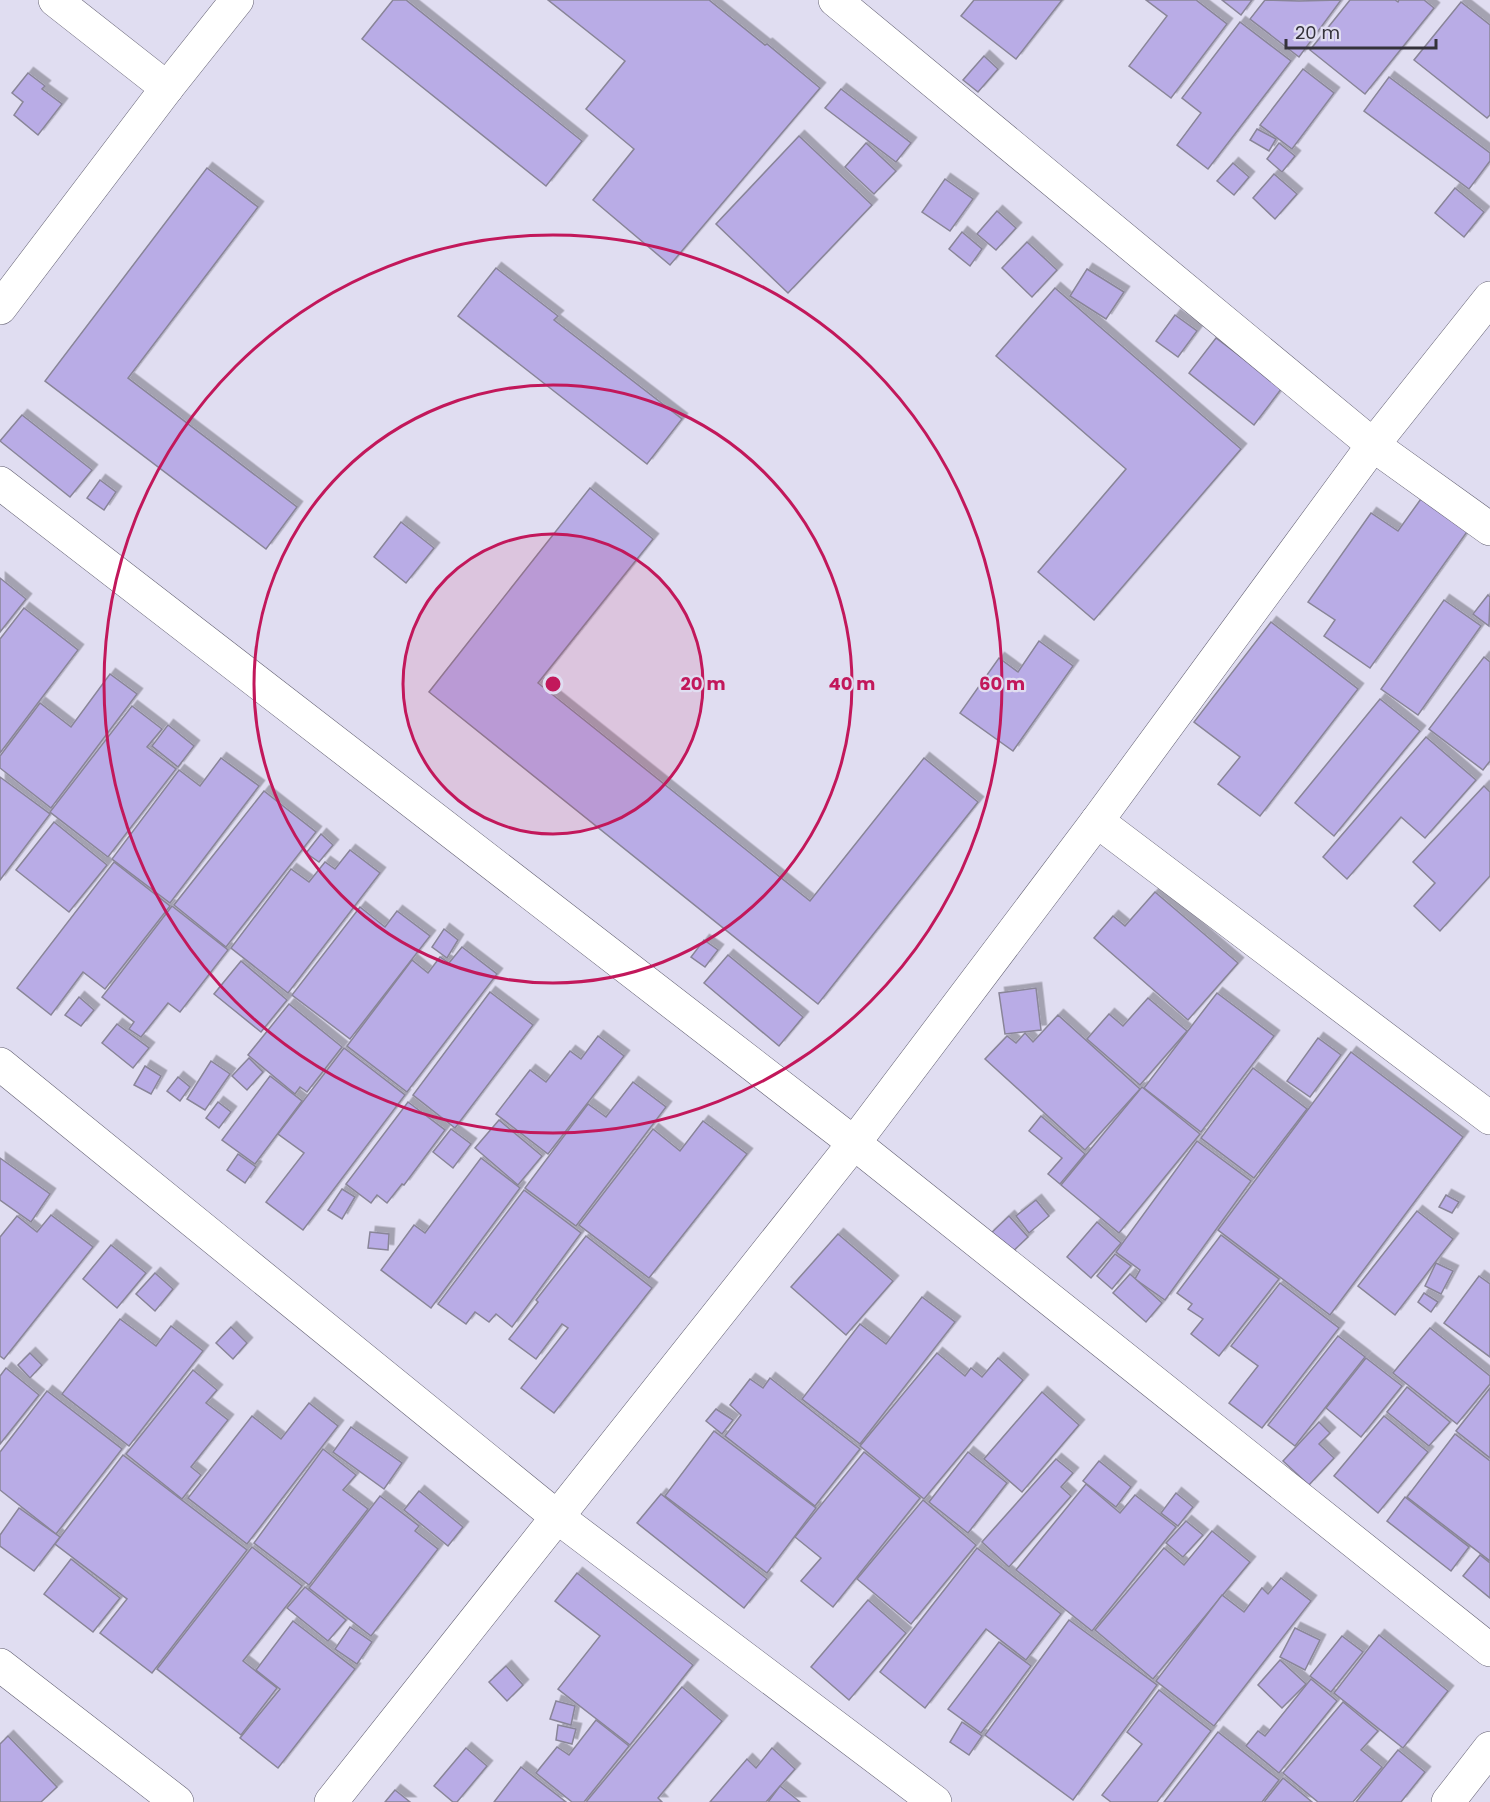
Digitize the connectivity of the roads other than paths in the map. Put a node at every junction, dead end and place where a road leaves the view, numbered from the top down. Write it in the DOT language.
graph roads {
  1 [pos="55,0"];
  2 [pos="237,0"];
  3 [pos="835,0"];
  4 [pos="167,88"];
  5 [pos="1490,298"];
  6 [pos="0,308"];
  7 [pos="1373,445"];
  8 [pos="0,483"];
  9 [pos="1490,529"];
  10 [pos="1097,821"];
  11 [pos="0,1064"];
  12 [pos="1490,1118"];
  13 [pos="854,1143"];
  14 [pos="556,1516"];
  15 [pos="1490,1650"];
  16 [pos="0,1665"];
  17 [pos="1490,1748"];
  18 [pos="177,1802"];
  19 [pos="331,1802"];
  20 [pos="935,1802"];
  21 [pos="1448,1802"];
  1 -- 4 [label="street"];
  2 -- 4 [label="street"];
  3 -- 7 [label="street"];
  4 -- 6 [label="street"];
  5 -- 7 [label="street"];
  7 -- 9 [label="street"];
  7 -- 10 [label="street"];
  8 -- 13 [label="street"];
  10 -- 12 [label="street"];
  10 -- 13 [label="street"];
  11 -- 14 [label="street"];
  13 -- 14 [label="street"];
  13 -- 15 [label="street"];
  14 -- 19 [label="street"];
  14 -- 20 [label="street"];
  16 -- 18 [label="street"];
  17 -- 21 [label="street"];
}
